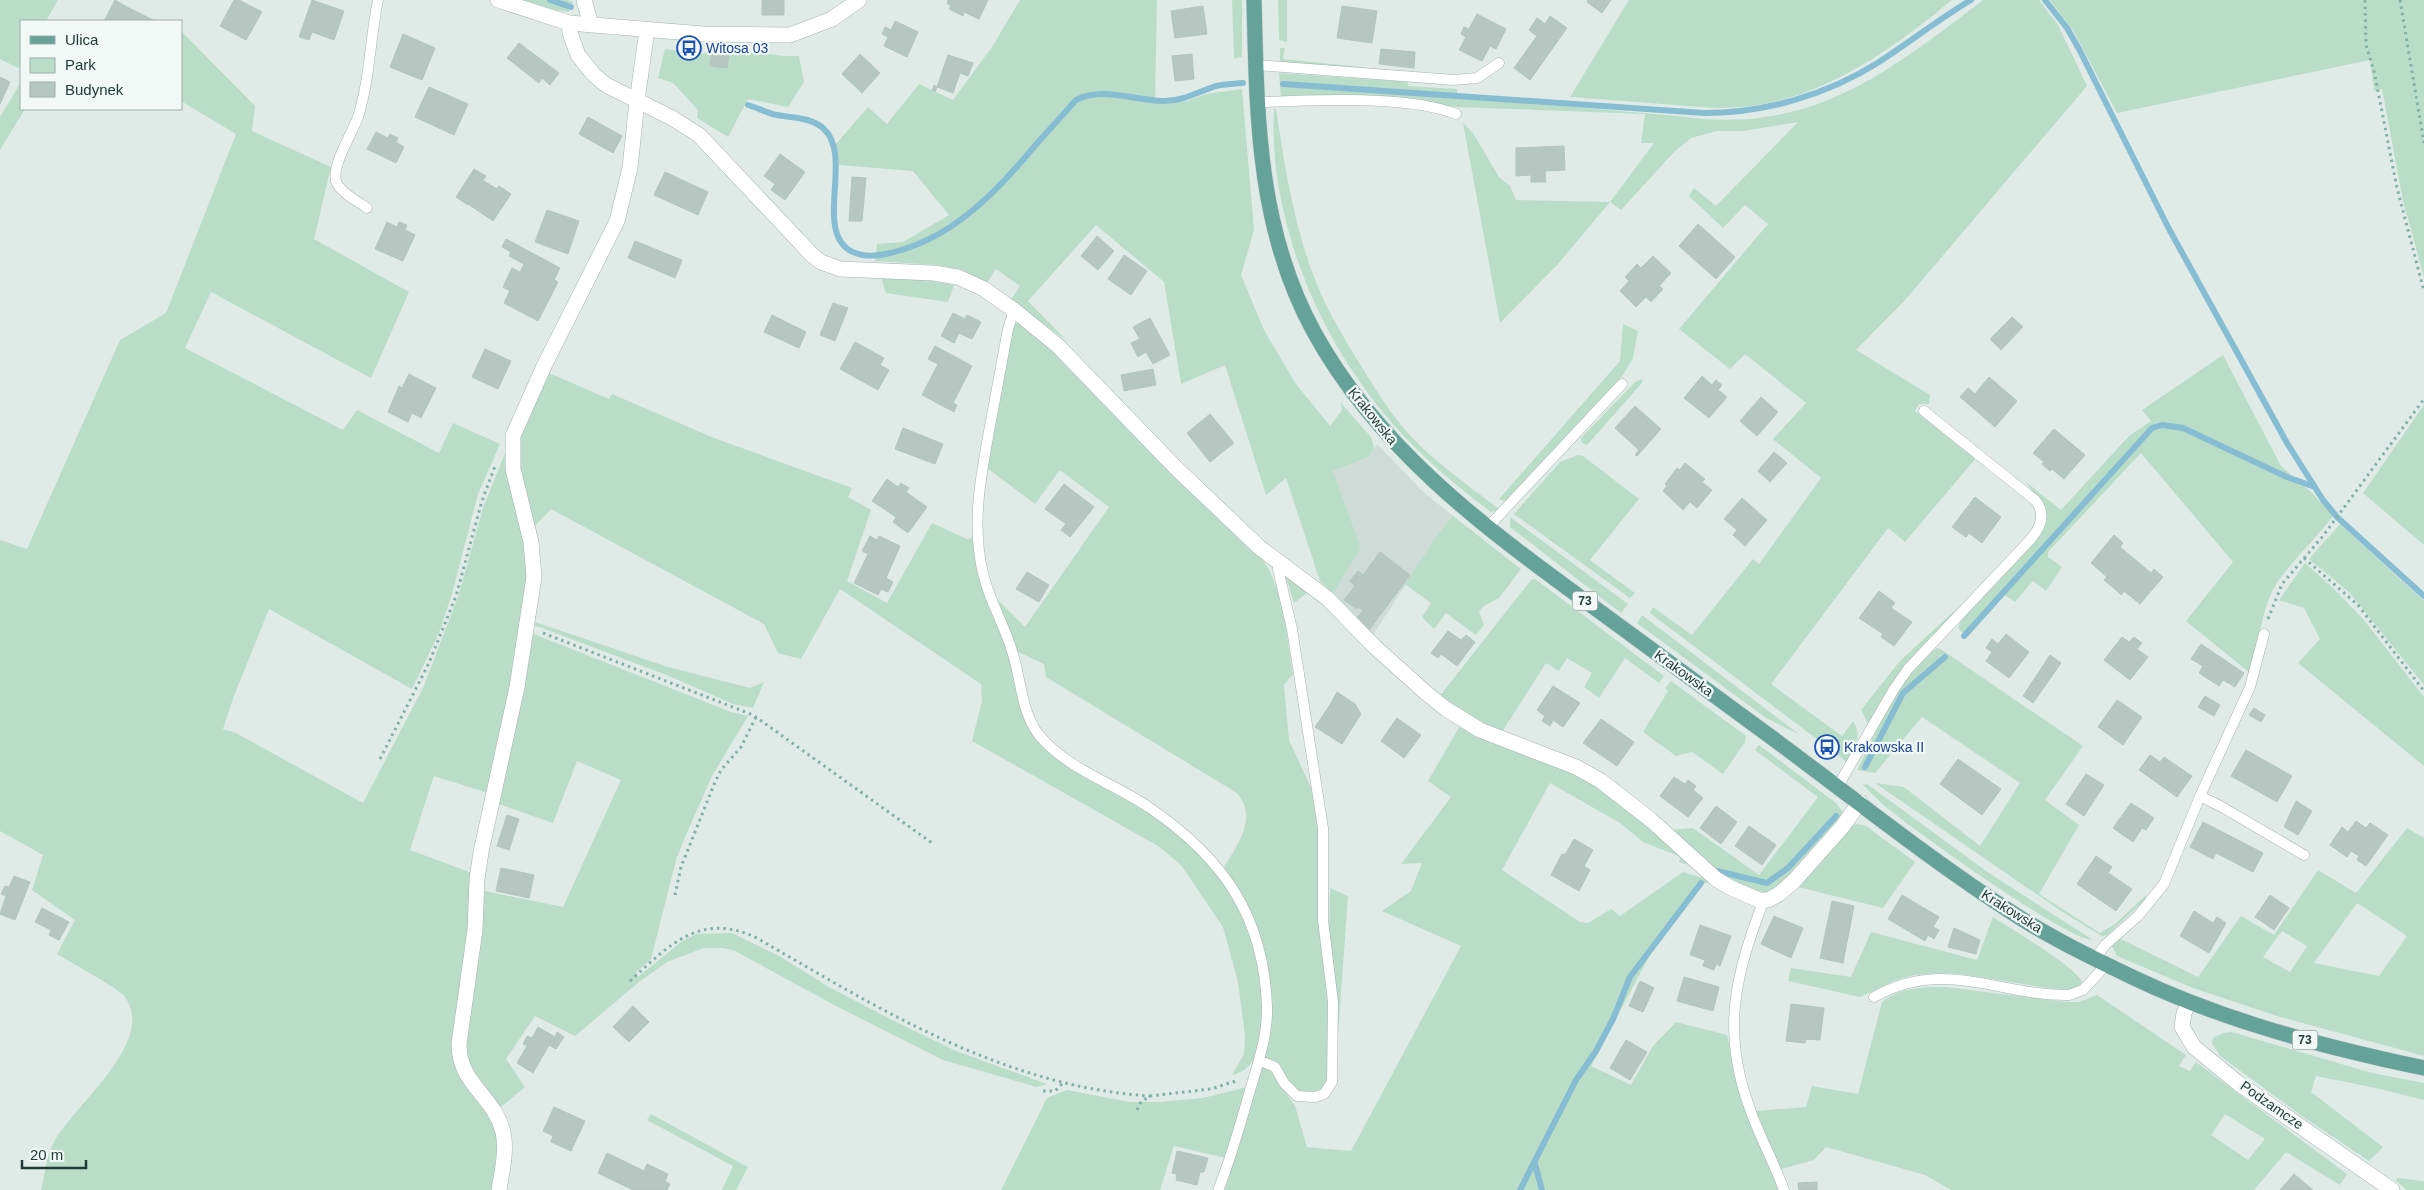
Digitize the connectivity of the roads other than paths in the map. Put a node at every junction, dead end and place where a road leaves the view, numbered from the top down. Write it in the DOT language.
graph roads {
  1 [pos="378,0"];
  2 [pos="498,0"];
  3 [pos="584,0"];
  4 [pos="859,0"];
  5 [pos="1254,0"];
  6 [pos="570,23"];
  7 [pos="592,25"];
  8 [pos="647,30"];
  9 [pos="1499,63"];
  10 [pos="1256,65"];
  11 [pos="637,101"];
  12 [pos="1257,102"];
  13 [pos="1456,114"];
  14 [pos="367,208"];
  15 [pos="1014,310"];
  16 [pos="1622,384"];
  17 [pos="1924,411"];
  18 [pos="1488,527"];
  19 [pos="1280,562"];
  20 [pos="2264,634"];
  21 [pos="1838,786"];
  22 [pos="2200,796"];
  23 [pos="1860,802"];
  24 [pos="2304,855"];
  25 [pos="1764,900"];
  26 [pos="2101,962"];
  27 [pos="1874,997"];
  28 [pos="2189,1002"];
  29 [pos="1259,1060"];
  30 [pos="2424,1068"];
  31 [pos="1219,1188"];
  32 [pos="499,1190"];
  33 [pos="1784,1190"];
  34 [pos="2392,1190"];
  1 -- 14 [label="lane"];
  2 -- 6 [label="street"];
  3 -- 7 [label="street"];
  4 -- 8 [label="street"];
  5 -- 10 [label="main road, Krakowska / 73"];
  6 -- 7 [label="street"];
  6 -- 11 [label="street"];
  7 -- 8 [label="street"];
  8 -- 11 [label="street"];
  9 -- 10 [label="lane"];
  10 -- 12 [label="main road, Krakowska / 73"];
  11 -- 15 [label="street"];
  11 -- 32 [label="street"];
  12 -- 13 [label="lane"];
  12 -- 18 [label="main road, Krakowska / 73"];
  15 -- 19 [label="street"];
  15 -- 29 [label="lane"];
  16 -- 18 [label="lane"];
  17 -- 21 [label="lane"];
  18 -- 21 [label="main road, Krakowska / 73"];
  19 -- 25 [label="street"];
  19 -- 29 [label="lane"];
  20 -- 22 [label="lane"];
  21 -- 23 [label="main road, Krakowska / 73"];
  22 -- 24 [label="lane"];
  22 -- 26 [label="lane"];
  23 -- 25 [label="street"];
  23 -- 26 [label="main road, Krakowska / 73"];
  25 -- 33 [label="lane"];
  26 -- 27 [label="lane"];
  26 -- 28 [label="main road, Krakowska / 73"];
  28 -- 30 [label="main road, Krakowska / 73"];
  28 -- 34 [label="street, Podzamcze"];
  29 -- 31 [label="lane"];
}
